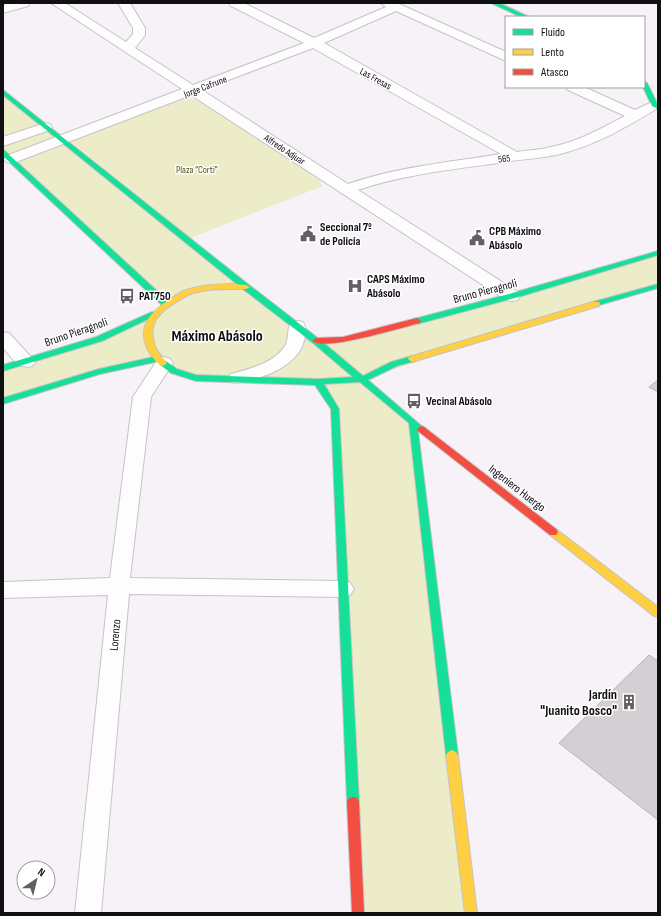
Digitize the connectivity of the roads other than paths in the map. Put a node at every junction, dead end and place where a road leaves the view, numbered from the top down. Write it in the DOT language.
graph roads {
  1 [pos="24,3"];
  2 [pos="58,3"];
  3 [pos="124,3"];
  4 [pos="235,3"];
  5 [pos="494,3"];
  6 [pos="392,5"];
  7 [pos="3,9"];
  8 [pos="524,16"];
  9 [pos="314,43"];
  10 [pos="128,48"];
  11 [pos="505,57"];
  12 [pos="645,84"];
  13 [pos="575,88"];
  14 [pos="193,90"];
  15 [pos="3,92"];
  16 [pos="656,106"];
  17 [pos="637,116"];
  18 [pos="46,126"];
  19 [pos="62,140"];
  20 [pos="3,142"];
  21 [pos="7,155"];
  22 [pos="516,157"];
  23 [pos="346,189"];
  24 [pos="658,253"];
  25 [pos="658,286"];
  26 [pos="246,287"];
  27 [pos="512,296"];
  28 [pos="166,304"];
  29 [pos="155,314"];
  30 [pos="297,326"];
  31 [pos="3,337"];
  32 [pos="316,341"];
  33 [pos="161,361"];
  34 [pos="26,362"];
  35 [pos="3,368"];
  36 [pos="237,378"];
  37 [pos="363,380"];
  38 [pos="318,382"];
  39 [pos="3,401"];
  40 [pos="413,423"];
  41 [pos="119,586"];
  42 [pos="343,588"];
  43 [pos="3,590"];
  44 [pos="658,613"];
  45 [pos="88,913"];
  46 [pos="358,913"];
  47 [pos="471,913"];
  1 -- 7 [label="street"];
  2 -- 10 [label="street, Alfredo Adjuar"];
  3 -- 10 [label="street"];
  4 -- 9 [label="street, Las Fresas"];
  5 -- 8 [label="street"];
  6 -- 9 [label="street, Jorge Cafrune"];
  6 -- 11 [label="street"];
  9 -- 14 [label="street, Jorge Cafrune"];
  9 -- 22 [label="street, Las Fresas"];
  10 -- 14 [label="street, Alfredo Adjuar"];
  12 -- 16 [label="street"];
  13 -- 17 [label="street"];
  14 -- 19 [label="street, Jorge Cafrune"];
  14 -- 23 [label="street, Alfredo Adjuar"];
  15 -- 18 [label="street"];
  16 -- 17 [label="street, 565"];
  17 -- 22 [label="street, 565"];
  18 -- 19 [label="street"];
  18 -- 20 [label="street"];
  19 -- 21 [label="street, Jorge Cafrune"];
  19 -- 26 [label="street"];
  21 -- 28 [label="street"];
  22 -- 23 [label="street, 565"];
  23 -- 27 [label="street, Alfredo Adjuar"];
  24 -- 27 [label="street, Bruno Pieragnoli"];
  25 -- 37 [label="street"];
  26 -- 28 [label="street"];
  26 -- 30 [label="street"];
  27 -- 32 [label="street, Bruno Pieragnoli"];
  28 -- 29 [label="street"];
  29 -- 33 [label="street"];
  29 -- 34 [label="street, Bruno Pieragnoli"];
  30 -- 32 [label="street, Ingeniero Huergo"];
  30 -- 36 [label="street"];
  31 -- 34 [label="street"];
  32 -- 37 [label="street, Ingeniero Huergo"];
  33 -- 36 [label="street"];
  33 -- 39 [label="street"];
  33 -- 41 [label="street, Lorenzo"];
  34 -- 35 [label="street, Bruno Pieragnoli"];
  36 -- 38 [label="street"];
  37 -- 38 [label="street"];
  37 -- 40 [label="street, Ingeniero Huergo"];
  38 -- 42 [label="street"];
  40 -- 44 [label="street, Ingeniero Huergo"];
  40 -- 47 [label="street"];
  41 -- 42 [label="street"];
  41 -- 43 [label="street"];
  41 -- 45 [label="street, Lorenzo"];
  42 -- 46 [label="street"];
}
